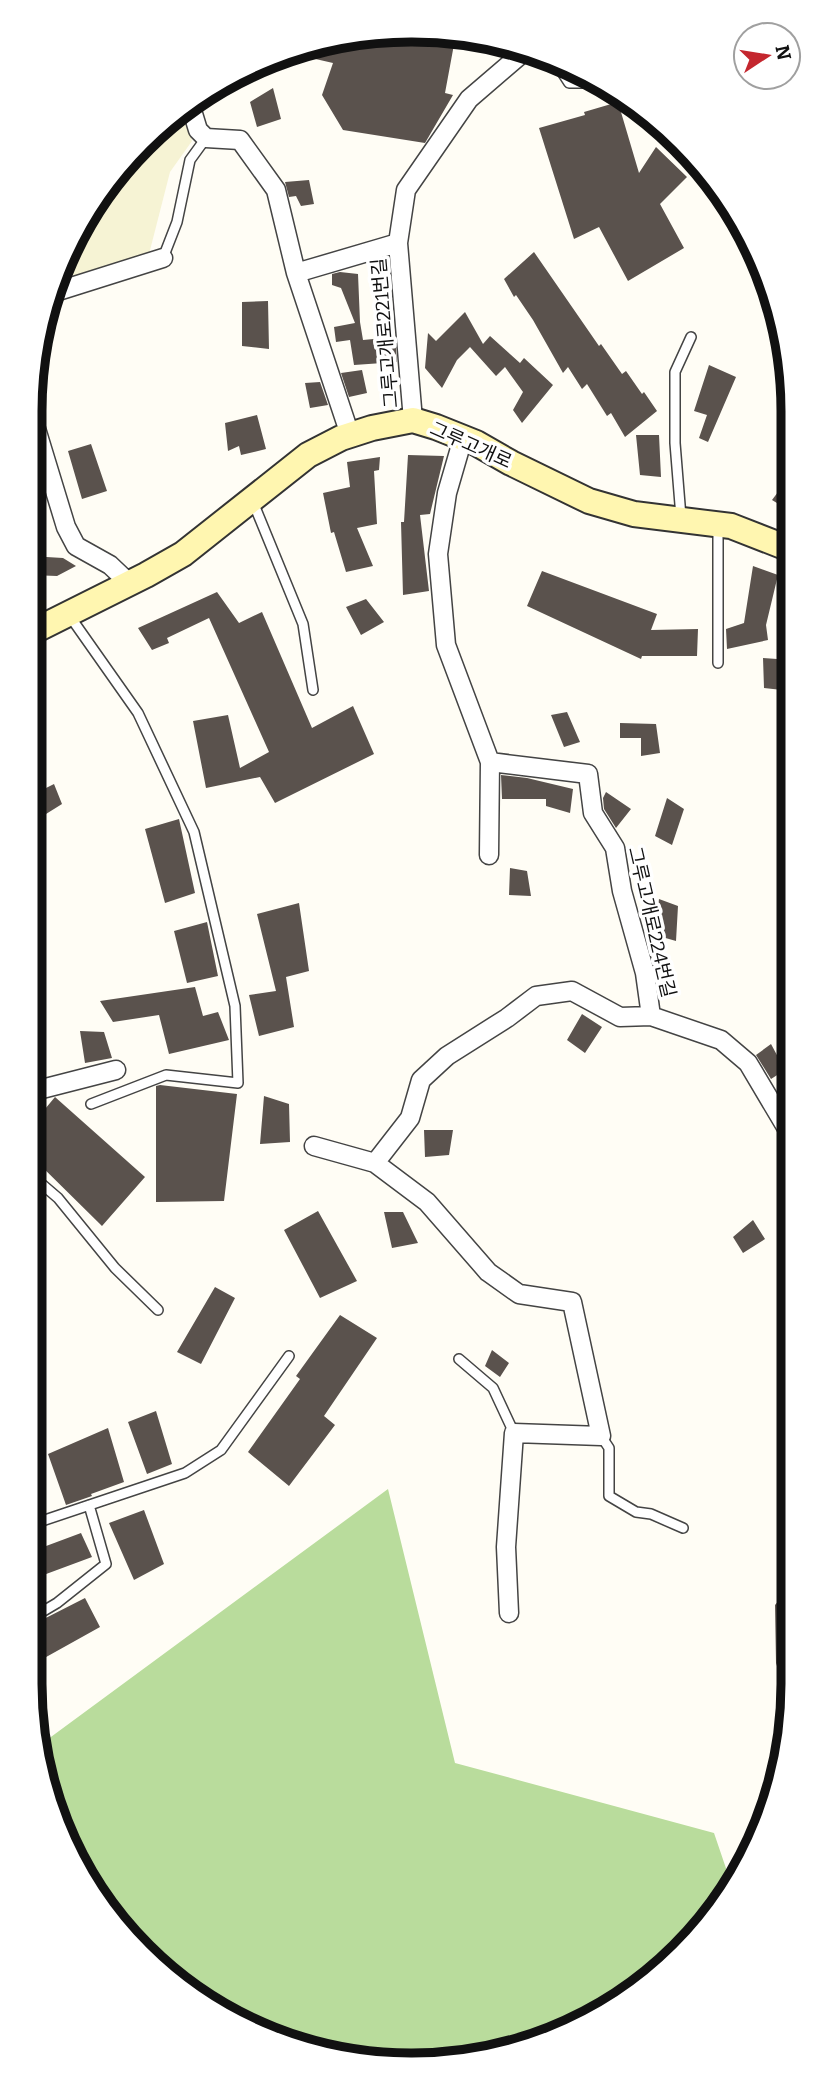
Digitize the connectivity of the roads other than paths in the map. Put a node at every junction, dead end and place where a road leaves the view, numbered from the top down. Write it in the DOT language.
graph roads {
  1 [pos="517,58"];
  2 [pos="564,75"];
  3 [pos="580,83"];
  4 [pos="193,114"];
  5 [pos="206,138"];
  6 [pos="398,243"];
  7 [pos="163,258"];
  8 [pos="296,274"];
  9 [pos="63,289"];
  10 [pos="691,338"];
  11 [pos="413,420"];
  12 [pos="350,435"];
  13 [pos="463,438"];
  14 [pos="42,448"];
  15 [pos="253,500"];
  16 [pos="681,519"];
  17 [pos="718,524"];
  18 [pos="781,545"];
  19 [pos="130,583"];
  20 [pos="68,614"];
  21 [pos="42,627"];
  22 [pos="718,663"];
  23 [pos="313,690"];
  24 [pos="490,762"];
  25 [pos="489,855"];
  26 [pos="651,1016"];
  27 [pos="116,1070"];
  28 [pos="42,1089"];
  29 [pos="92,1104"];
  30 [pos="781,1118"];
  31 [pos="314,1146"];
  32 [pos="375,1163"];
  33 [pos="42,1184"];
  34 [pos="158,1310"];
  35 [pos="289,1356"];
  36 [pos="459,1359"];
  37 [pos="514,1433"];
  38 [pos="601,1436"];
  39 [pos="89,1505"];
  40 [pos="42,1520"];
  41 [pos="683,1528"];
  42 [pos="42,1612"];
  43 [pos="509,1613"];
  1 -- 6 [label="street, 그루고개로221번길"];
  2 -- 3 [label="lane"];
  4 -- 5 [label="street"];
  5 -- 7 [label="lane"];
  5 -- 8 [label="street"];
  6 -- 8 [label="street, 그루고개로221번길"];
  6 -- 11 [label="street, 그루고개로221번길"];
  7 -- 9 [label="street"];
  8 -- 12 [label="street"];
  10 -- 16 [label="lane"];
  11 -- 12 [label="street, 그루고개로"];
  11 -- 13 [label="street, 그루고개로"];
  12 -- 15 [label="street, 그루고개로"];
  13 -- 16 [label="street, 그루고개로"];
  13 -- 24 [label="street"];
  14 -- 19 [label="street"];
  15 -- 19 [label="street, 그루고개로"];
  15 -- 23 [label="lane"];
  16 -- 17 [label="street, 그루고개로"];
  17 -- 18 [label="street, 그루고개로"];
  17 -- 22 [label="lane"];
  19 -- 20 [label="street, 그루고개로"];
  20 -- 21 [label="street, 그루고개로"];
  20 -- 29 [label="lane"];
  24 -- 25 [label="street"];
  24 -- 26 [label="street, 그루고개로224번길"];
  26 -- 30 [label="street, 그루고개로224번길"];
  26 -- 32 [label="street, 그루고개로224번길"];
  27 -- 28 [label="street"];
  31 -- 32 [label="street"];
  32 -- 38 [label="street"];
  33 -- 34 [label="lane"];
  35 -- 39 [label="lane"];
  36 -- 37 [label="lane"];
  37 -- 38 [label="street"];
  37 -- 43 [label="street"];
  38 -- 41 [label="lane"];
  39 -- 40 [label="lane"];
  39 -- 42 [label="lane"];
}
